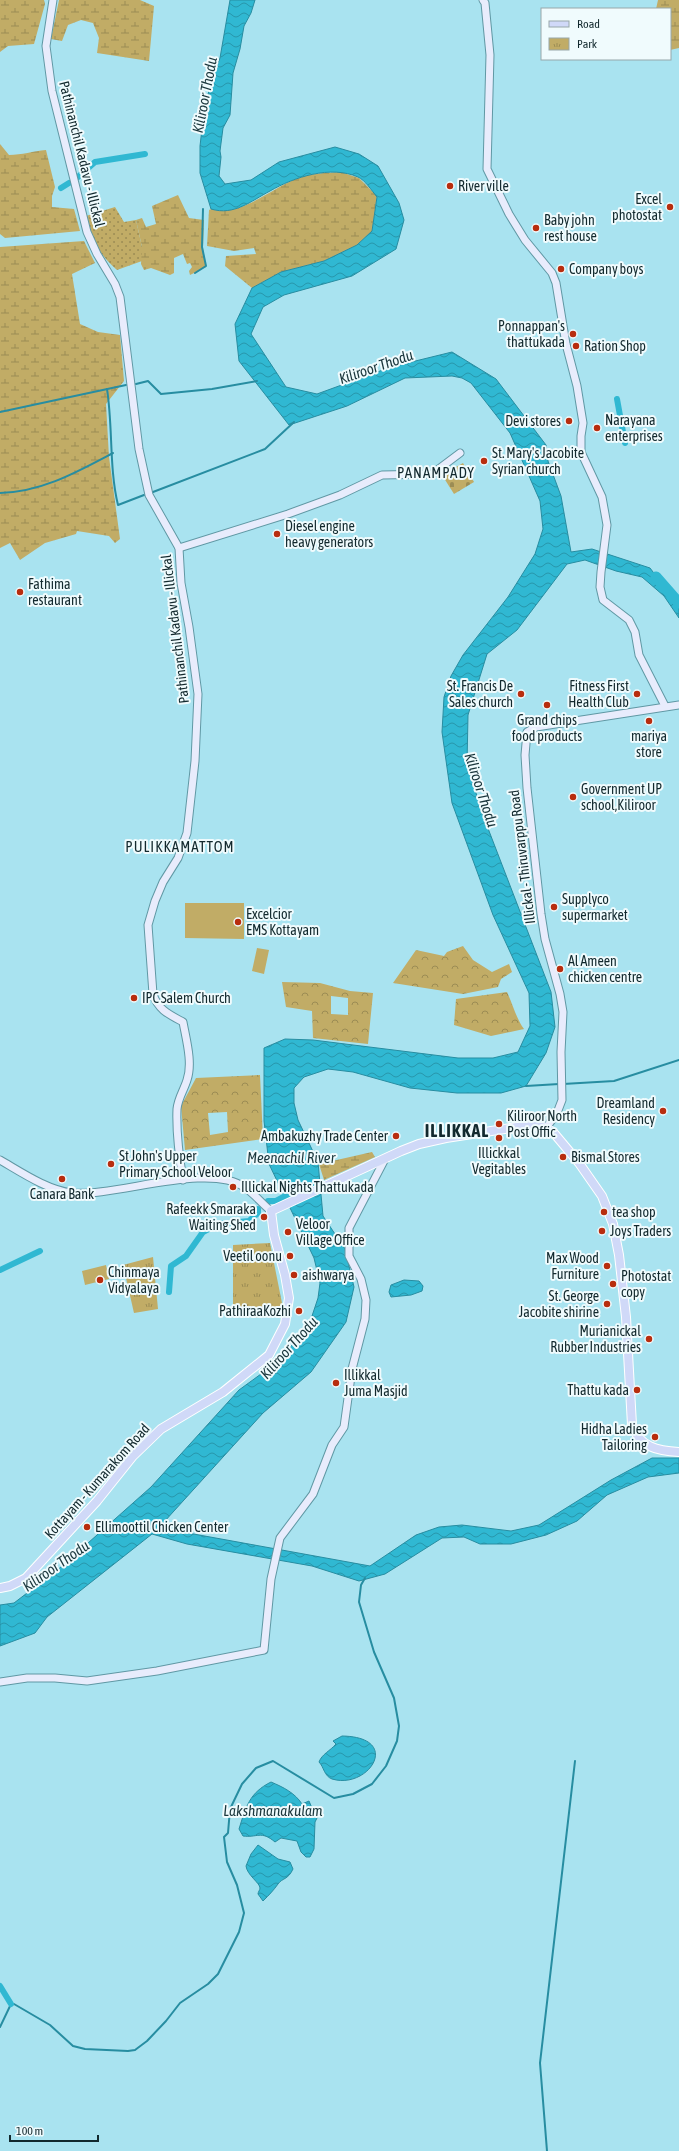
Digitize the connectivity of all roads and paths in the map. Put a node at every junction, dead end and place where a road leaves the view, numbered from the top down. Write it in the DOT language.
graph roads {
  1 [pos="53,0"];
  2 [pos="482,0"];
  3 [pos="460,453"];
  4 [pos="179,548"];
  5 [pos="679,705"];
  6 [pos="665,706"];
  7 [pos="546,1128"];
  8 [pos="385,1159"];
  9 [pos="0,1160"];
  10 [pos="183,1180"];
  11 [pos="274,1209"];
  12 [pos="679,1452"];
  13 [pos="0,1588"];
  14 [pos="0,1682"];
  1 -- 4 [label="street, Pathinanchil Kadavu - Illickal"];
  2 -- 6 [label="street"];
  3 -- 4 [label="street"];
  4 -- 10 [label="street, Pathinanchil Kadavu - Illickal"];
  5 -- 6 [label="street, Illickal - Thiruvarppu Road"];
  6 -- 7 [label="street, Illickal - Thiruvarppu Road"];
  7 -- 8 [label="main road"];
  7 -- 12 [label="main road"];
  8 -- 11 [label="main road"];
  8 -- 14 [label="street"];
  9 -- 10 [label="street"];
  10 -- 11 [label="street"];
  11 -- 13 [label="main road, Kottayam - Kumarakom Road"];
}
